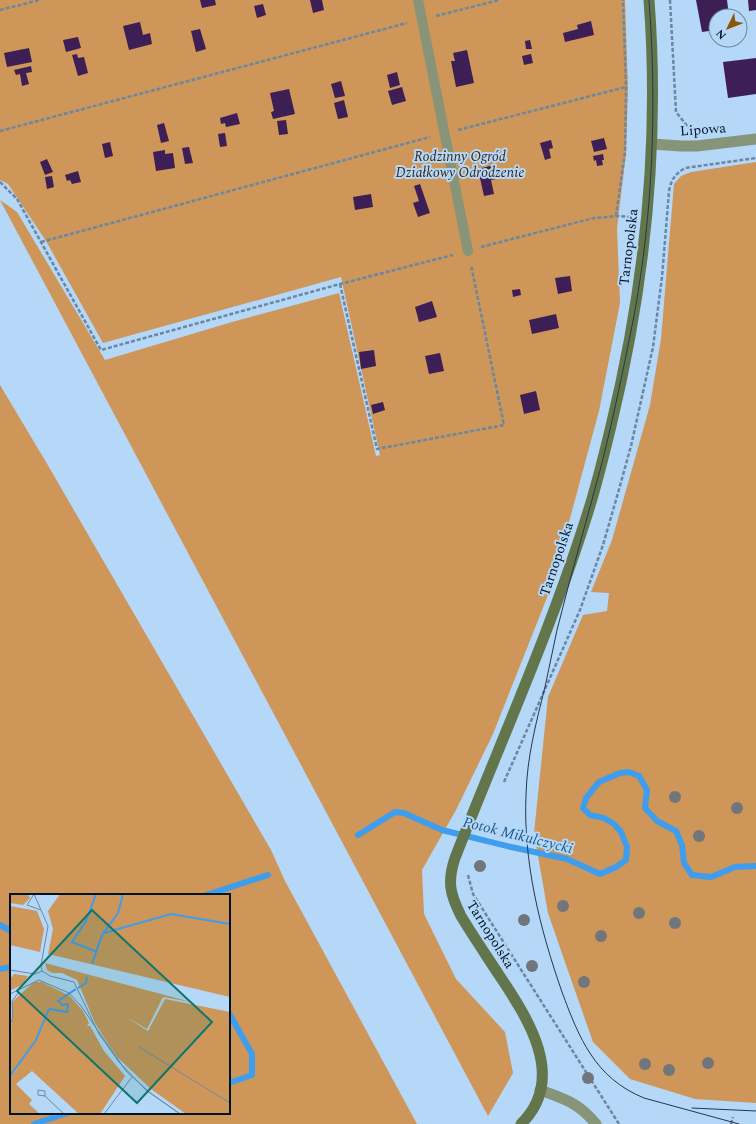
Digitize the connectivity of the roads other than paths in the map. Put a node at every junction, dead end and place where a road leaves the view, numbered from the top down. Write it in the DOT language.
graph roads {
  1 [pos="418,0"];
  2 [pos="649,0"];
  3 [pos="756,139"];
  4 [pos="652,144"];
  5 [pos="468,251"];
  6 [pos="540,1090"];
  7 [pos="521,1124"];
  8 [pos="596,1124"];
  1 -- 5 [label="lane"];
  2 -- 4 [label="main road, Tarnopolska"];
  3 -- 4 [label="street, Lipowa"];
  4 -- 6 [label="main road, Tarnopolska"];
  6 -- 7 [label="main road, Tarnopolska"];
  6 -- 8 [label="street"];
}
